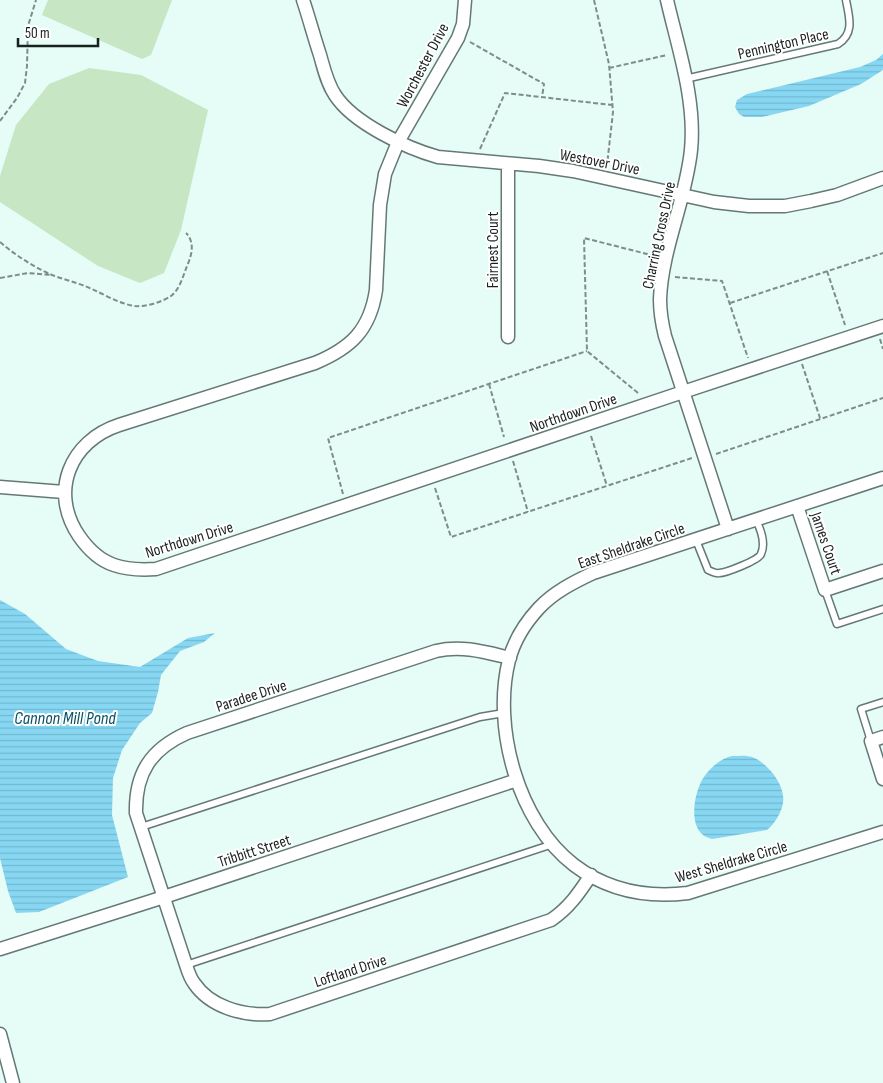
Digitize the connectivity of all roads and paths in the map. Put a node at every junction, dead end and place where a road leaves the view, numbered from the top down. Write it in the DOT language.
graph roads {
  1 [pos="36,0"];
  2 [pos="303,0"];
  3 [pos="465,0"];
  4 [pos="594,0"];
  5 [pos="667,0"];
  6 [pos="846,0"];
  7 [pos="470,42"];
  8 [pos="667,55"];
  9 [pos="609,68"];
  10 [pos="685,79"];
  11 [pos="542,97"];
  12 [pos="612,105"];
  13 [pos="0,121"];
  14 [pos="398,142"];
  15 [pos="480,149"];
  16 [pos="508,164"];
  17 [pos="607,165"];
  18 [pos="883,178"];
  19 [pos="683,195"];
  20 [pos="186,234"];
  21 [pos="0,242"];
  22 [pos="883,253"];
  23 [pos="656,256"];
  24 [pos="827,271"];
  25 [pos="53,275"];
  26 [pos="675,277"];
  27 [pos="0,278"];
  28 [pos="730,303"];
  29 [pos="845,325"];
  30 [pos="881,332"];
  31 [pos="508,337"];
  32 [pos="883,349"];
  33 [pos="588,351"];
  34 [pos="748,358"];
  35 [pos="802,364"];
  36 [pos="488,384"];
  37 [pos="683,392"];
  38 [pos="638,393"];
  39 [pos="883,398"];
  40 [pos="820,418"];
  41 [pos="590,434"];
  42 [pos="504,437"];
  43 [pos="716,454"];
  44 [pos="692,458"];
  45 [pos="512,460"];
  46 [pos="883,478"];
  47 [pos="434,486"];
  48 [pos="607,486"];
  49 [pos="0,487"];
  50 [pos="64,492"];
  51 [pos="343,494"];
  52 [pos="797,506"];
  53 [pos="528,512"];
  54 [pos="756,520"];
  55 [pos="728,529"];
  56 [pos="696,540"];
  57 [pos="883,571"];
  58 [pos="825,590"];
  59 [pos="883,609"];
  60 [pos="510,658"];
  61 [pos="883,702"];
  62 [pos="504,713"];
  63 [pos="877,739"];
  64 [pos="883,779"];
  65 [pos="516,780"];
  66 [pos="140,828"];
  67 [pos="883,832"];
  68 [pos="553,844"];
  69 [pos="590,875"];
  70 [pos="164,897"];
  71 [pos="0,949"];
  72 [pos="186,965"];
  73 [pos="0,1034"];
  74 [pos="13,1083"];
  1 -- 13 [label="path"];
  2 -- 14 [label="street, Westover Drive"];
  3 -- 14 [label="street, Worchester Drive"];
  4 -- 9 [label="path"];
  5 -- 10 [label="street, Charring Cross Drive"];
  6 -- 10 [label="lane, Pennington Place"];
  7 -- 11 [label="path"];
  8 -- 9 [label="path"];
  9 -- 12 [label="path"];
  10 -- 19 [label="street, Charring Cross Drive"];
  11 -- 12 [label="path"];
  11 -- 15 [label="path"];
  12 -- 17 [label="path"];
  14 -- 16 [label="street, Westover Drive"];
  14 -- 50 [label="street, Northdown Drive"];
  16 -- 19 [label="street, Westover Drive"];
  16 -- 31 [label="street, Fairnest Court"];
  18 -- 19 [label="street, Westover Drive"];
  19 -- 37 [label="street, Charring Cross Drive"];
  20 -- 25 [label="path"];
  21 -- 25 [label="path"];
  22 -- 24 [label="path"];
  23 -- 33 [label="path"];
  24 -- 28 [label="path"];
  24 -- 29 [label="path"];
  25 -- 27 [label="path"];
  26 -- 28 [label="path"];
  28 -- 34 [label="path"];
  30 -- 32 [label="path"];
  30 -- 37 [label="street, Northdown Drive"];
  33 -- 36 [label="path"];
  33 -- 38 [label="path"];
  35 -- 40 [label="path"];
  36 -- 42 [label="path"];
  36 -- 51 [label="path"];
  37 -- 50 [label="street, Northdown Drive"];
  37 -- 55 [label="street, Charring Cross Drive"];
  39 -- 40 [label="path"];
  40 -- 43 [label="path"];
  41 -- 48 [label="path"];
  44 -- 48 [label="path"];
  45 -- 53 [label="path"];
  46 -- 52 [label="street, East Sheldrake Circle"];
  47 -- 53 [label="path"];
  48 -- 53 [label="path"];
  49 -- 50 [label="street"];
  52 -- 54 [label="street, East Sheldrake Circle"];
  52 -- 58 [label="street, James Court"];
  54 -- 55 [label="street, East Sheldrake Circle"];
  54 -- 56 [label="lane"];
  55 -- 56 [label="street, East Sheldrake Circle"];
  56 -- 60 [label="street, East Sheldrake Circle"];
  57 -- 58 [label="street, James Court"];
  58 -- 59 [label="lane"];
  60 -- 62 [label="street, East Sheldrake Circle"];
  60 -- 66 [label="street, Paradee Drive"];
  61 -- 63 [label="lane"];
  62 -- 65 [label="street, East Sheldrake Circle"];
  62 -- 66 [label="lane"];
  63 -- 64 [label="street"];
  65 -- 68 [label="street, West Sheldrake Circle"];
  65 -- 70 [label="street, Tribbitt Street"];
  66 -- 70 [label="street, Paradee Drive"];
  67 -- 69 [label="street, West Sheldrake Circle"];
  68 -- 69 [label="street, West Sheldrake Circle"];
  68 -- 72 [label="lane"];
  69 -- 72 [label="street, Loftland Drive"];
  70 -- 71 [label="street, Tribbitt Street"];
  70 -- 72 [label="street, Loftland Drive"];
  73 -- 74 [label="street"];
}
